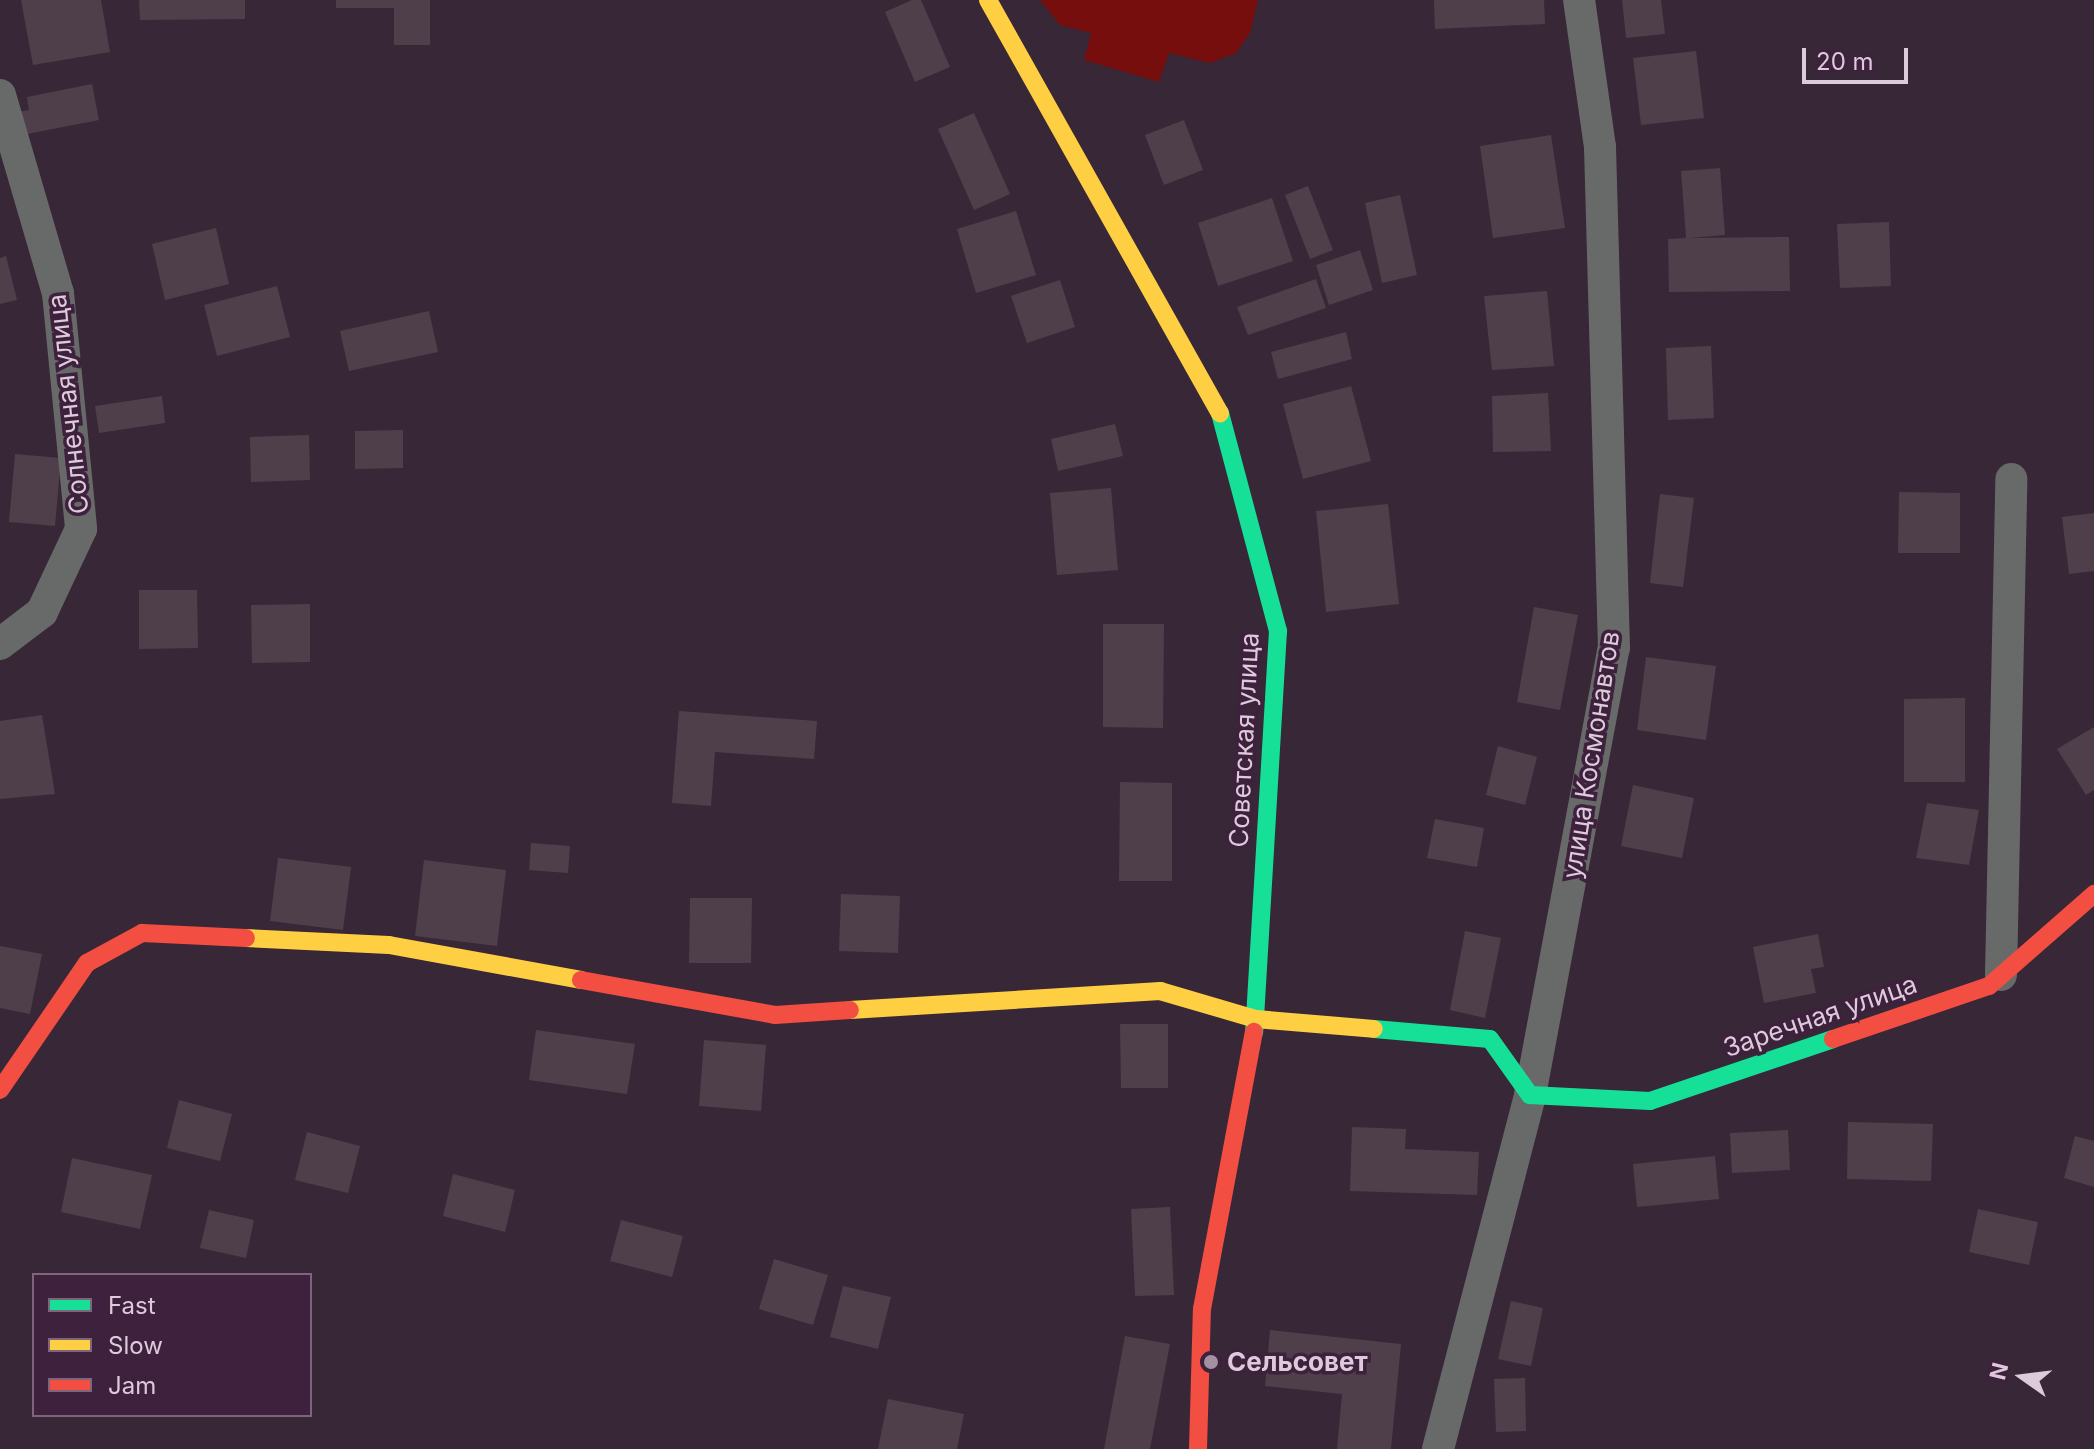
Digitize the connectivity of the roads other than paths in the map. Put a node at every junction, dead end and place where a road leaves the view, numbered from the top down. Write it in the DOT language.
graph roads {
  1 [pos="988,0"];
  2 [pos="1579,0"];
  3 [pos="0,95"];
  4 [pos="2011,479"];
  5 [pos="0,644"];
  6 [pos="2094,894"];
  7 [pos="2001,975"];
  8 [pos="1256,1019"];
  9 [pos="0,1090"];
  10 [pos="1530,1095"];
  11 [pos="1198,1449"];
  12 [pos="1438,1449"];
  1 -- 8 [label="street, Советская улица"];
  2 -- 10 [label="street, улица Космонавтов"];
  3 -- 5 [label="street, Солнечная улица"];
  4 -- 7 [label="street"];
  6 -- 7 [label="street, Заречная улица"];
  7 -- 10 [label="street, Заречная улица"];
  8 -- 9 [label="street"];
  8 -- 10 [label="street"];
  8 -- 11 [label="street, Советская улица"];
  10 -- 12 [label="street, улица Космонавтов"];
}
